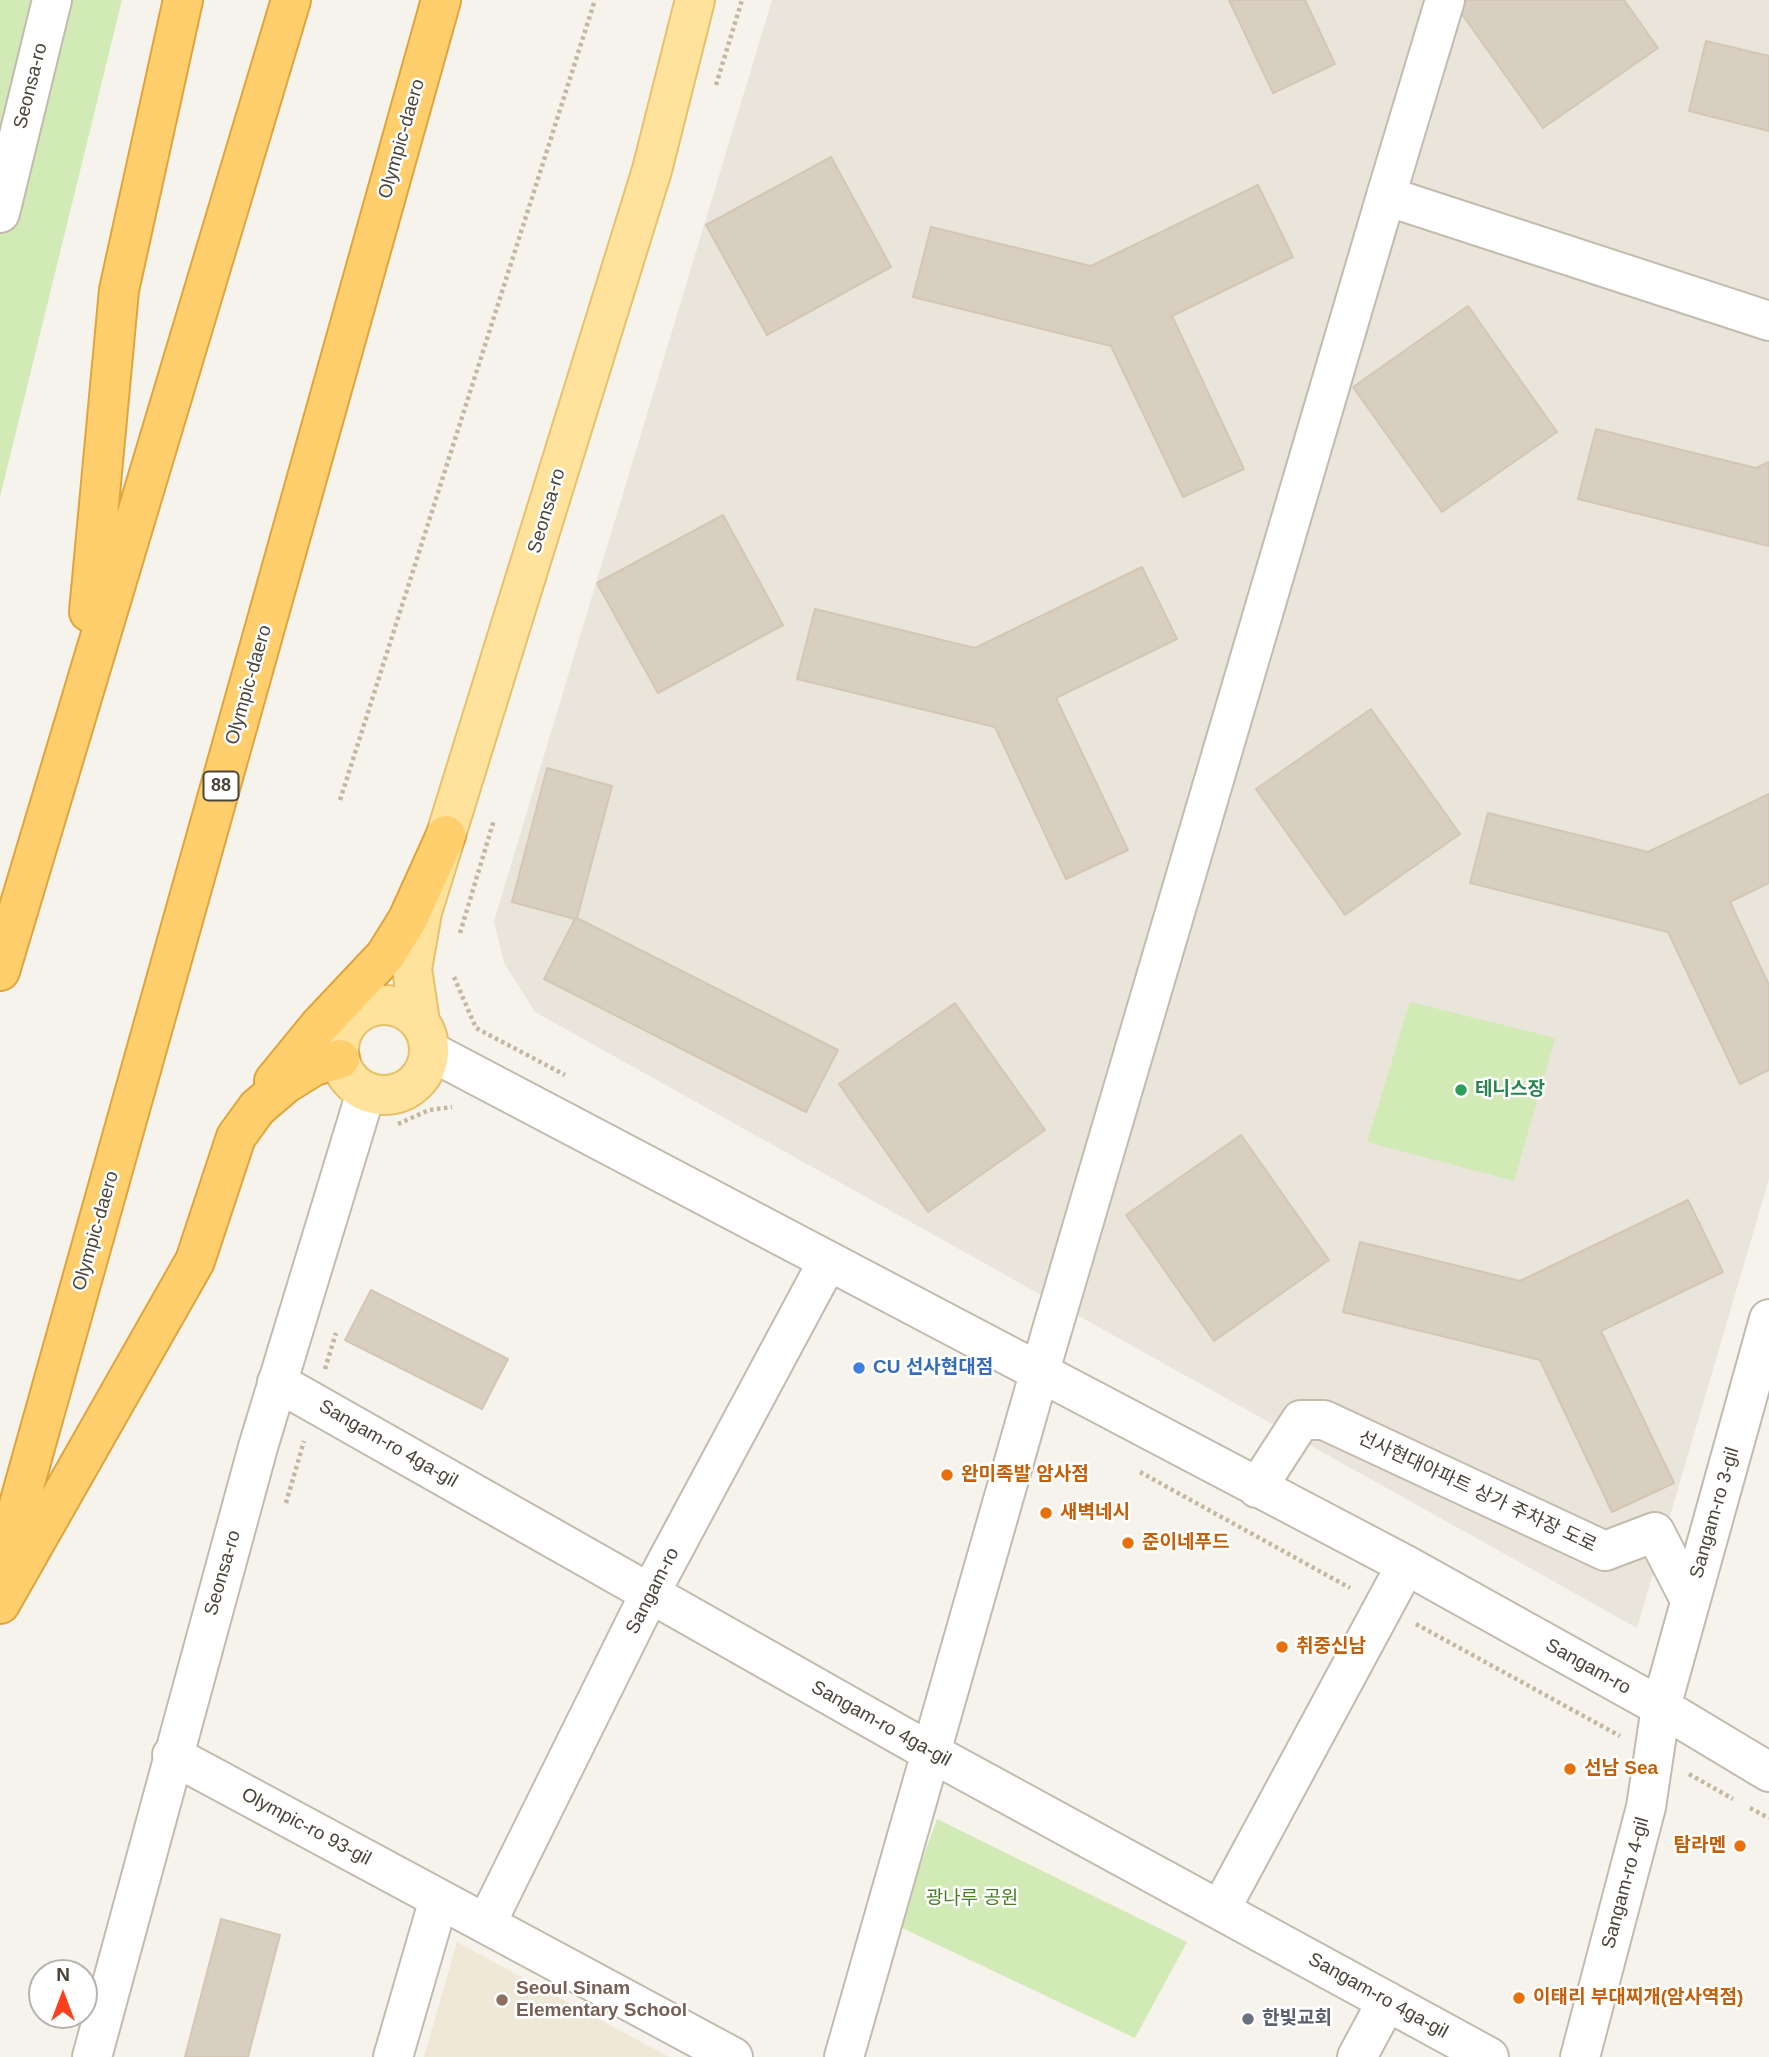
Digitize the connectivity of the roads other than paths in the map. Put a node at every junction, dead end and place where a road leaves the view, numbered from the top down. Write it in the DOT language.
graph roads {
  1 [pos="52,0"];
  2 [pos="183,0"];
  3 [pos="291,0"];
  4 [pos="441,0"];
  5 [pos="695,0"];
  6 [pos="1445,0"];
  7 [pos="1386,196"];
  8 [pos="0,213"];
  9 [pos="1769,321"];
  10 [pos="81,695"];
  11 [pos="446,835"];
  12 [pos="0,971"];
  13 [pos="425,1037"];
  14 [pos="340,1059"];
  15 [pos="366,1092"];
  16 [pos="236,1137"];
  17 [pos="828,1261"];
  18 [pos="1769,1319"];
  19 [pos="1039,1374"];
  20 [pos="277,1382"];
  21 [pos="1257,1488"];
  22 [pos="1406,1565"];
  23 [pos="0,1572"];
  24 [pos="650,1593"];
  25 [pos="1690,1600"];
  26 [pos="0,1604"];
  27 [pos="1661,1707"];
  28 [pos="930,1752"];
  29 [pos="172,1755"];
  30 [pos="1769,1772"];
  31 [pos="439,1899"];
  32 [pos="1220,1910"];
  33 [pos="486,1924"];
  34 [pos="1387,2001"];
  35 [pos="92,2057"];
  36 [pos="393,2057"];
  37 [pos="733,2057"];
  38 [pos="844,2057"];
  39 [pos="1357,2057"];
  40 [pos="1489,2057"];
  41 [pos="1580,2057"];
  1 -- 8 [label="street, Seonsa-ro"];
  2 -- 10 [label="highway"];
  3 -- 10 [label="highway"];
  4 -- 23 [label="highway, Olympic-daero / 88"];
  5 -- 11 [label="main road, Seonsa-ro"];
  6 -- 7 [label="street"];
  7 -- 9 [label="street"];
  7 -- 19 [label="street"];
  10 -- 12 [label="highway"];
  11 -- 13 [label="main road, Seonsa-ro"];
  11 -- 16 [label="highway"];
  13 -- 14 [label="main road"];
  13 -- 15 [label="main road"];
  13 -- 17 [label="street, Sangam-ro"];
  14 -- 15 [label="main road"];
  14 -- 16 [label="highway"];
  15 -- 20 [label="street, Seonsa-ro"];
  16 -- 26 [label="highway"];
  17 -- 19 [label="street, Sangam-ro"];
  17 -- 24 [label="street, Sangam-ro"];
  18 -- 25 [label="street, Sangam-ro 3-gil"];
  19 -- 21 [label="street, Sangam-ro"];
  19 -- 28 [label="street"];
  20 -- 24 [label="street, Sangam-ro 4ga-gil"];
  20 -- 29 [label="street, Seonsa-ro"];
  21 -- 22 [label="street, Sangam-ro"];
  21 -- 25 [label="street, 선사현대아파트 상가 주차장 도로"];
  22 -- 27 [label="street, Sangam-ro"];
  22 -- 32 [label="street"];
  24 -- 28 [label="street, Sangam-ro 4ga-gil"];
  24 -- 33 [label="street, Sangam-ro"];
  25 -- 27 [label="street, Sangam-ro 3-gil"];
  27 -- 30 [label="street, Sangam-ro"];
  27 -- 41 [label="street, Sangam-ro 4-gil"];
  28 -- 32 [label="street, Sangam-ro 4ga-gil"];
  28 -- 38 [label="street"];
  29 -- 31 [label="street, Olympic-ro 93-gil"];
  29 -- 35 [label="street, Seonsa-ro"];
  31 -- 33 [label="street, Olympic-ro 93-gil"];
  31 -- 36 [label="street"];
  32 -- 34 [label="street, Sangam-ro 4ga-gil"];
  33 -- 37 [label="street, Olympic-ro 93-gil"];
  34 -- 39 [label="street"];
  34 -- 40 [label="street, Sangam-ro 4ga-gil"];
}
